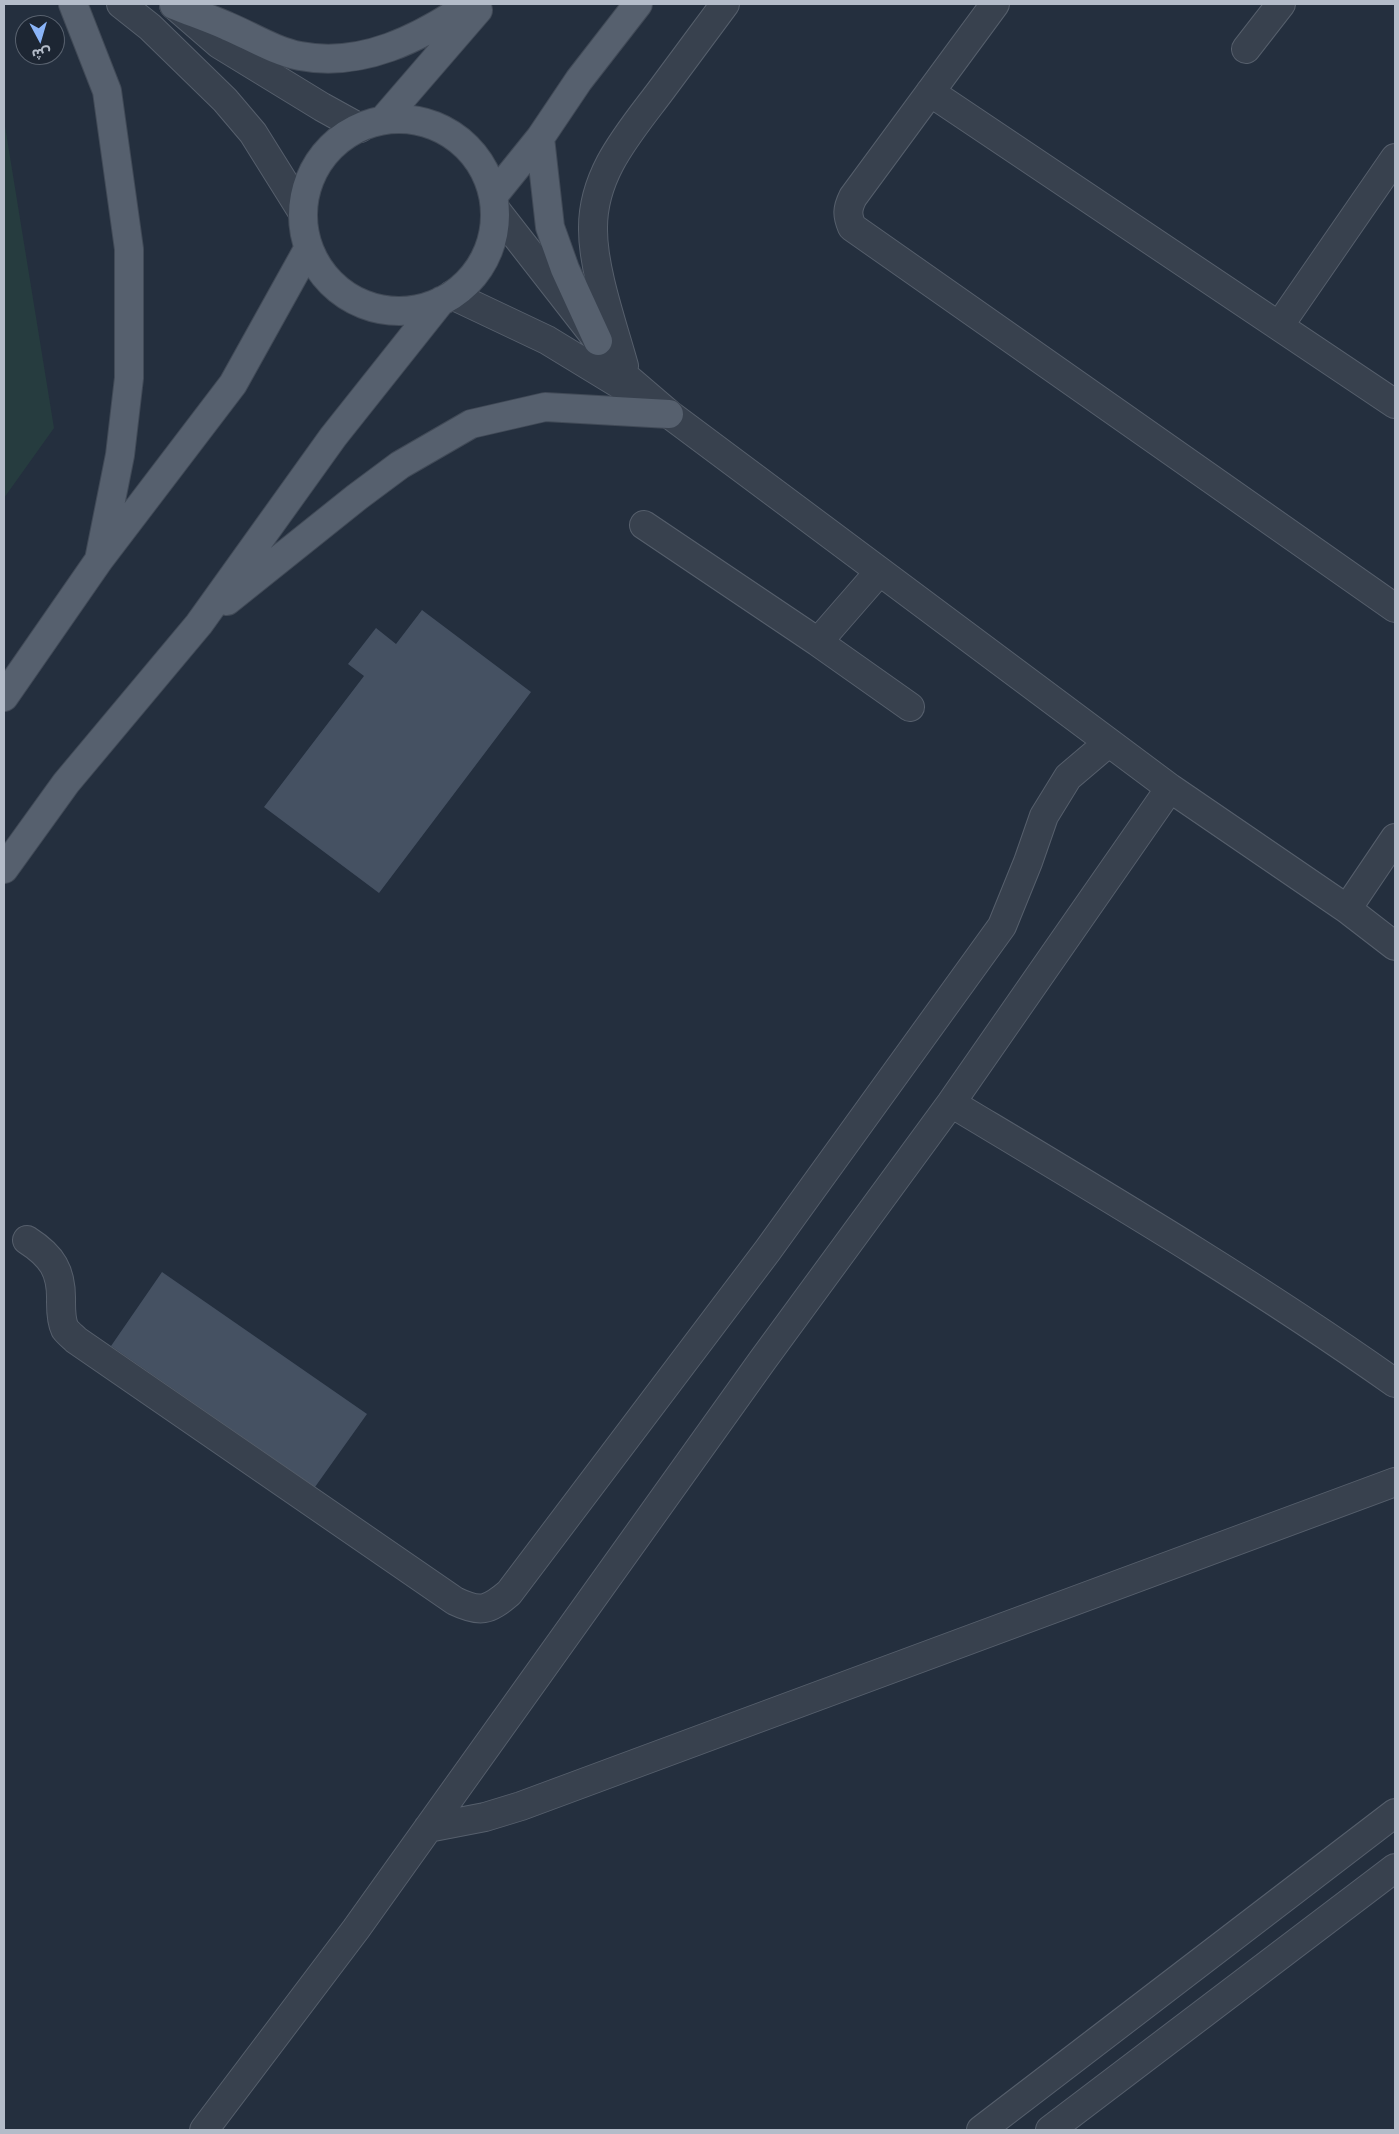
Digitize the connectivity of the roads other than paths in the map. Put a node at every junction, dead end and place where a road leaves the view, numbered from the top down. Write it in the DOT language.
graph roads {
  1 [pos="73,4"];
  2 [pos="120,4"];
  3 [pos="173,4"];
  4 [pos="470,4"];
  5 [pos="484,4"];
  6 [pos="638,4"];
  7 [pos="725,4"];
  8 [pos="996,4"];
  9 [pos="1281,4"];
  10 [pos="1246,49"];
  11 [pos="930,92"];
  12 [pos="372,124"];
  13 [pos="540,138"];
  14 [pos="1395,158"];
  15 [pos="495,203"];
  16 [pos="302,213"];
  17 [pos="308,249"];
  18 [pos="447,298"];
  19 [pos="1279,326"];
  20 [pos="598,341"];
  21 [pos="627,378"];
  22 [pos="1395,404"];
  23 [pos="669,414"];
  24 [pos="644,525"];
  25 [pos="99,560"];
  26 [pos="879,572"];
  27 [pos="1395,608"];
  28 [pos="199,624"];
  29 [pos="818,642"];
  30 [pos="4,697"];
  31 [pos="910,707"];
  32 [pos="1108,743"];
  33 [pos="1170,788"];
  34 [pos="1395,838"];
  35 [pos="4,869"];
  36 [pos="1347,910"];
  37 [pos="1395,946"];
  38 [pos="951,1103"];
  39 [pos="27,1240"];
  40 [pos="1395,1384"];
  41 [pos="1395,1482"];
  42 [pos="1395,1813"];
  43 [pos="428,1828"];
  44 [pos="1395,1868"];
  45 [pos="204,2130"];
  46 [pos="981,2130"];
  47 [pos="1050,2130"];
  1 -- 25 [label="main road"];
  2 -- 16 [label="street"];
  3 -- 4 [label="main road"];
  3 -- 12 [label="street"];
  5 -- 12 [label="main road"];
  6 -- 13 [label="main road"];
  7 -- 21 [label="street"];
  8 -- 11 [label="street"];
  9 -- 10 [label="street"];
  11 -- 19 [label="street"];
  11 -- 27 [label="street"];
  12 -- 15 [label="main road"];
  12 -- 16 [label="main road"];
  13 -- 15 [label="main road"];
  13 -- 20 [label="main road"];
  14 -- 19 [label="street"];
  15 -- 18 [label="main road"];
  15 -- 20 [label="street"];
  16 -- 17 [label="main road"];
  17 -- 18 [label="main road"];
  17 -- 25 [label="main road"];
  18 -- 23 [label="street"];
  18 -- 28 [label="main road"];
  19 -- 22 [label="street"];
  20 -- 21 [label="street"];
  21 -- 23 [label="street"];
  23 -- 26 [label="street"];
  23 -- 28 [label="main road"];
  24 -- 29 [label="street"];
  25 -- 30 [label="main road"];
  26 -- 29 [label="street"];
  26 -- 32 [label="street"];
  28 -- 35 [label="main road"];
  29 -- 31 [label="street"];
  32 -- 33 [label="street"];
  32 -- 39 [label="street"];
  33 -- 36 [label="street"];
  33 -- 38 [label="street"];
  34 -- 36 [label="street"];
  36 -- 37 [label="street"];
  38 -- 40 [label="street"];
  38 -- 43 [label="street"];
  41 -- 43 [label="street"];
  42 -- 46 [label="street"];
  43 -- 45 [label="street"];
  44 -- 47 [label="street"];
}
